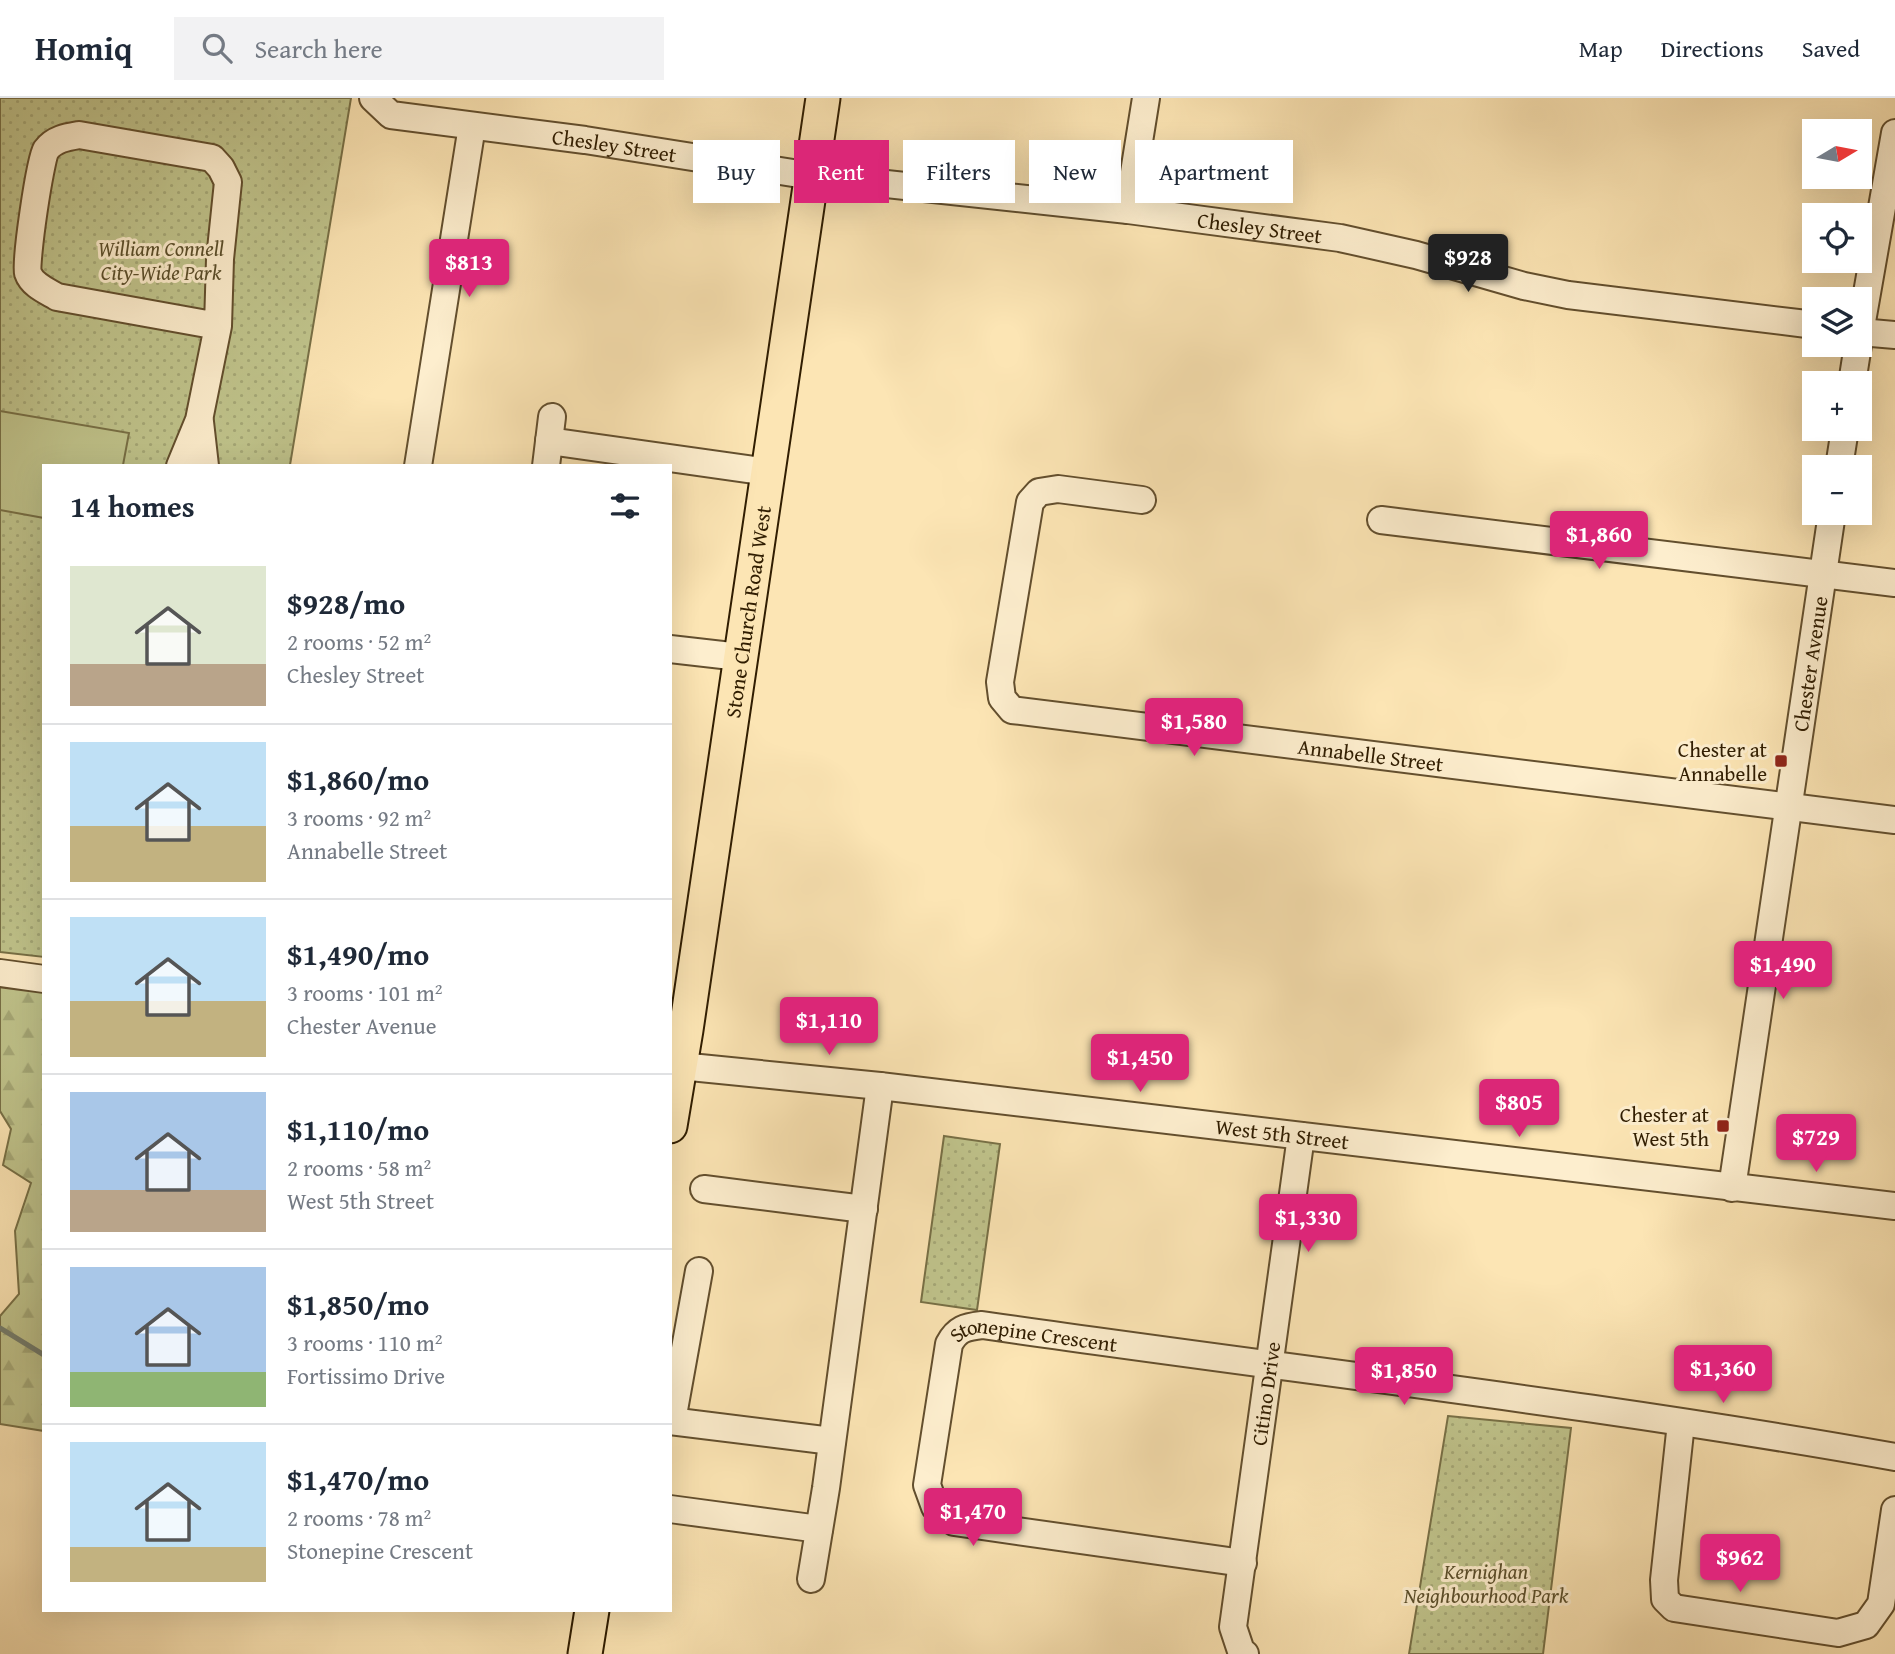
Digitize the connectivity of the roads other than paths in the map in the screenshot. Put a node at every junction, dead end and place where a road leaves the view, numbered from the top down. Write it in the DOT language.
graph roads {
  1 [pos="373,98"];
  2 [pos="823,98"];
  3 [pos="1146,98"];
  4 [pos="472,126"];
  5 [pos="1895,133"];
  6 [pos="817,140"];
  7 [pos="794,173"];
  8 [pos="889,184"];
  9 [pos="808,203"];
  10 [pos="1128,210"];
  11 [pos="1868,287"];
  12 [pos="1802,323"];
  13 [pos="218,326"];
  14 [pos="1872,333"];
  15 [pos="1895,335"];
  16 [pos="200,420"];
  17 [pos="549,441"];
  18 [pos="181,464"];
  19 [pos="205,464"];
  20 [pos="418,464"];
  21 [pos="768,472"];
  22 [pos="1142,500"];
  23 [pos="1381,520"];
  24 [pos="1830,525"];
  25 [pos="1822,575"];
  26 [pos="1895,583"];
  27 [pos="672,649"];
  28 [pos="740,657"];
  29 [pos="1787,808"];
  30 [pos="1895,820"];
  31 [pos="0,973"];
  32 [pos="42,979"];
  33 [pos="675,1065"];
  34 [pos="880,1086"];
  35 [pos="672,1102"];
  36 [pos="1301,1136"];
  37 [pos="1732,1188"];
  38 [pos="704,1189"];
  39 [pos="1895,1206"];
  40 [pos="864,1209"];
  41 [pos="699,1271"];
  42 [pos="1271,1366"];
  43 [pos="672,1416"];
  44 [pos="672,1421"];
  45 [pos="1681,1423"];
  46 [pos="832,1441"];
  47 [pos="1895,1457"];
  48 [pos="672,1509"];
  49 [pos="1895,1510"];
  50 [pos="819,1530"];
  51 [pos="1243,1563"];
  52 [pos="811,1579"];
  53 [pos="592,1612"];
  54 [pos="1243,1653"];
  55 [pos="585,1654"];
  1 -- 4 [label="street, Chesley Street"];
  2 -- 6 [label="main road, Stone Church Road West"];
  3 -- 10 [label="street"];
  4 -- 7 [label="street, Chesley Street"];
  4 -- 20 [label="street"];
  5 -- 11 [label="street"];
  8 -- 10 [label="street, Chesley Street"];
  9 -- 21 [label="main road, Stone Church Road West"];
  10 -- 12 [label="street, Chesley Street"];
  13 -- 13 [label="street"];
  13 -- 16 [label="street"];
  14 -- 15 [label="street"];
  16 -- 18 [label="street"];
  16 -- 19 [label="street"];
  17 -- 21 [label="street"];
  21 -- 28 [label="main road, Stone Church Road West"];
  22 -- 29 [label="street, Annabelle Street"];
  23 -- 25 [label="street"];
  24 -- 25 [label="street, Chester Avenue"];
  25 -- 26 [label="street"];
  25 -- 29 [label="street, Chester Avenue"];
  27 -- 28 [label="street"];
  28 -- 33 [label="main road, Stone Church Road West"];
  29 -- 30 [label="street, Annabelle Street"];
  29 -- 37 [label="street, Chester Avenue"];
  31 -- 32 [label="street"];
  33 -- 34 [label="street, West 5th Street"];
  33 -- 35 [label="main road, Stone Church Road West"];
  34 -- 36 [label="street, West 5th Street"];
  34 -- 40 [label="street"];
  36 -- 37 [label="street, West 5th Street"];
  36 -- 42 [label="street, Citino Drive"];
  37 -- 39 [label="street, West 5th Street"];
  38 -- 40 [label="street"];
  40 -- 46 [label="street"];
  41 -- 43 [label="street"];
  42 -- 45 [label="street"];
  42 -- 51 [label="street, Citino Drive"];
  42 -- 51 [label="street, Stonepine Crescent"];
  44 -- 46 [label="street"];
  45 -- 47 [label="street"];
  45 -- 49 [label="street"];
  46 -- 50 [label="street"];
  48 -- 50 [label="street"];
  50 -- 52 [label="street"];
  51 -- 54 [label="street, Citino Drive"];
  53 -- 55 [label="main road"];
}
